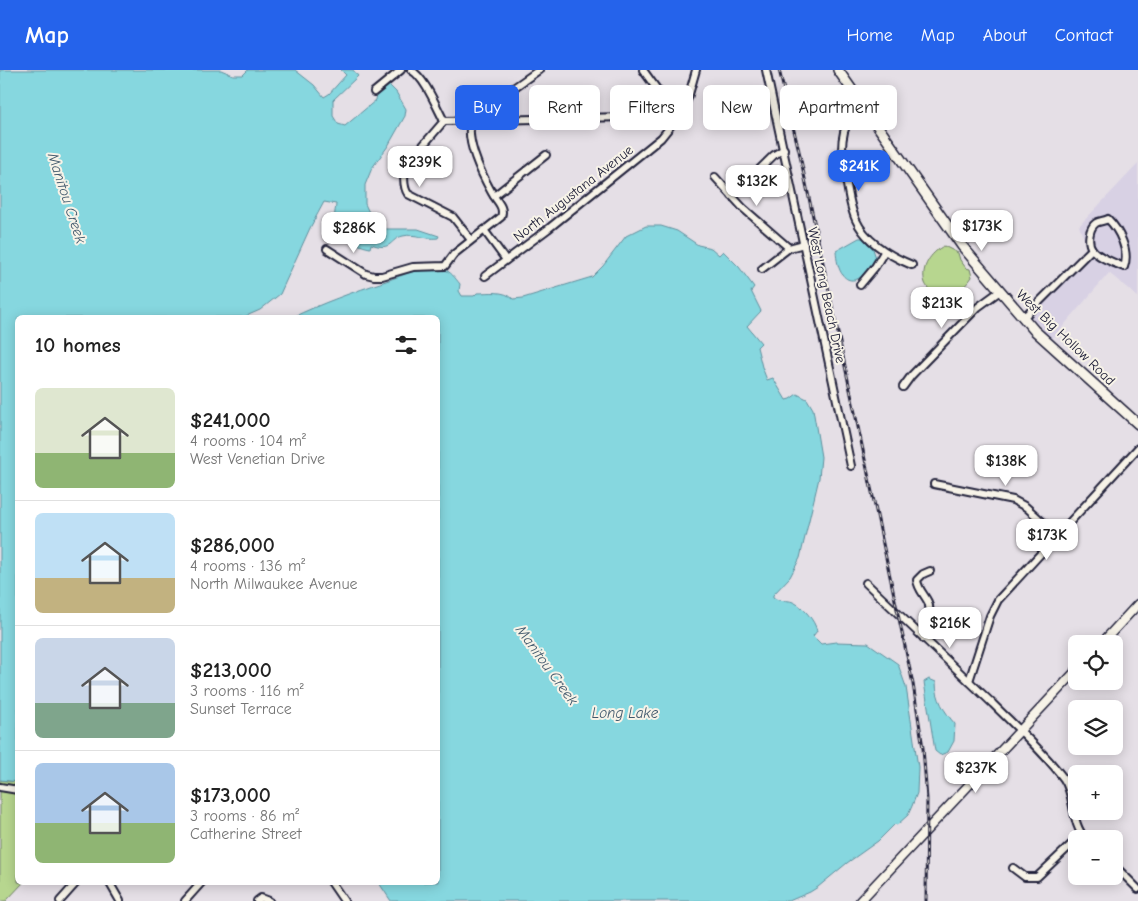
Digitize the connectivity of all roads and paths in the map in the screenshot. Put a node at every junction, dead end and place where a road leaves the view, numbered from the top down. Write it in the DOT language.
graph roads {
  1 [pos="401,70"];
  2 [pos="424,70"];
  3 [pos="539,70"];
  4 [pos="643,70"];
  5 [pos="696,70"];
  6 [pos="766,70"];
  7 [pos="838,70"];
  8 [pos="414,72"];
  9 [pos="517,85"];
  10 [pos="654,85"];
  11 [pos="692,85"];
  12 [pos="849,85"];
  13 [pos="374,92"];
  14 [pos="610,117"];
  15 [pos="519,119"];
  16 [pos="444,121"];
  17 [pos="455,121"];
  18 [pos="470,130"];
  19 [pos="667,130"];
  20 [pos="845,130"];
  21 [pos="880,130"];
  22 [pos="784,149"];
  23 [pos="546,155"];
  24 [pos="715,177"];
  25 [pos="494,196"];
  26 [pos="732,196"];
  27 [pos="484,230"];
  28 [pos="471,240"];
  29 [pos="804,244"];
  30 [pos="789,248"];
  31 [pos="327,249"];
  32 [pos="1092,249"];
  33 [pos="884,252"];
  34 [pos="506,260"];
  35 [pos="912,265"];
  36 [pos="762,269"];
  37 [pos="485,276"];
  38 [pos="860,285"];
  39 [pos="1000,291"];
  40 [pos="1023,318"];
  41 [pos="903,387"];
  42 [pos="1138,424"];
  43 [pos="1138,448"];
  44 [pos="852,466"];
  45 [pos="934,484"];
  46 [pos="1057,535"];
  47 [pos="930,571"];
  48 [pos="866,583"];
  49 [pos="1138,604"];
  50 [pos="1109,635"];
  51 [pos="924,639"];
  52 [pos="1068,680"];
  53 [pos="969,681"];
  54 [pos="1020,731"];
  55 [pos="0,787"];
  56 [pos="15,790"];
  57 [pos="1078,830"];
  58 [pos="1068,849"];
  59 [pos="1013,868"];
  60 [pos="1123,874"];
  61 [pos="74,885"];
  62 [pos="111,885"];
  63 [pos="199,885"];
  64 [pos="333,885"];
  65 [pos="1138,888"];
  66 [pos="60,901"];
  67 [pos="120,901"];
  68 [pos="185,901"];
  69 [pos="258,901"];
  70 [pos="269,901"];
  71 [pos="344,901"];
  72 [pos="860,901"];
  1 -- 13 [label="street"];
  2 -- 8 [label="street"];
  3 -- 9 [label="street"];
  4 -- 10 [label="street"];
  5 -- 11 [label="street, North Augustana Avenue"];
  6 -- 22 [label="street, West Long Beach Drive"];
  7 -- 12 [label="main road, West Big Hollow Road"];
  8 -- 16 [label="street"];
  14 -- 15 [label="street"];
  16 -- 17 [label="street"];
  16 -- 28 [label="street"];
  18 -- 25 [label="street"];
  19 -- 34 [label="street, North Augustana Avenue"];
  20 -- 33 [label="street"];
  21 -- 39 [label="main road, West Big Hollow Road"];
  22 -- 26 [label="street"];
  22 -- 29 [label="street, West Long Beach Drive"];
  23 -- 25 [label="street"];
  24 -- 26 [label="street"];
  25 -- 27 [label="street"];
  26 -- 30 [label="street"];
  27 -- 28 [label="street"];
  27 -- 34 [label="street"];
  28 -- 31 [label="street"];
  29 -- 30 [label="street"];
  29 -- 44 [label="street, West Long Beach Drive"];
  30 -- 36 [label="street"];
  32 -- 32 [label="street"];
  32 -- 40 [label="street"];
  33 -- 35 [label="street"];
  33 -- 38 [label="street"];
  34 -- 37 [label="street, North Augustana Avenue"];
  39 -- 40 [label="main road, West Big Hollow Road"];
  39 -- 41 [label="street"];
  40 -- 42 [label="main road, West Big Hollow Road"];
  43 -- 46 [label="street"];
  45 -- 46 [label="street"];
  46 -- 53 [label="street"];
  47 -- 51 [label="street"];
  48 -- 51 [label="street"];
  49 -- 50 [label="street"];
  51 -- 53 [label="street"];
  52 -- 54 [label="street"];
  53 -- 54 [label="street"];
  54 -- 57 [label="street"];
  54 -- 72 [label="street"];
  55 -- 56 [label="street"];
  58 -- 59 [label="street"];
  60 -- 65 [label="street"];
  61 -- 66 [label="street"];
  62 -- 67 [label="street"];
  63 -- 68 [label="street"];
  64 -- 71 [label="street"];
  69 -- 70 [label="street"];
}
